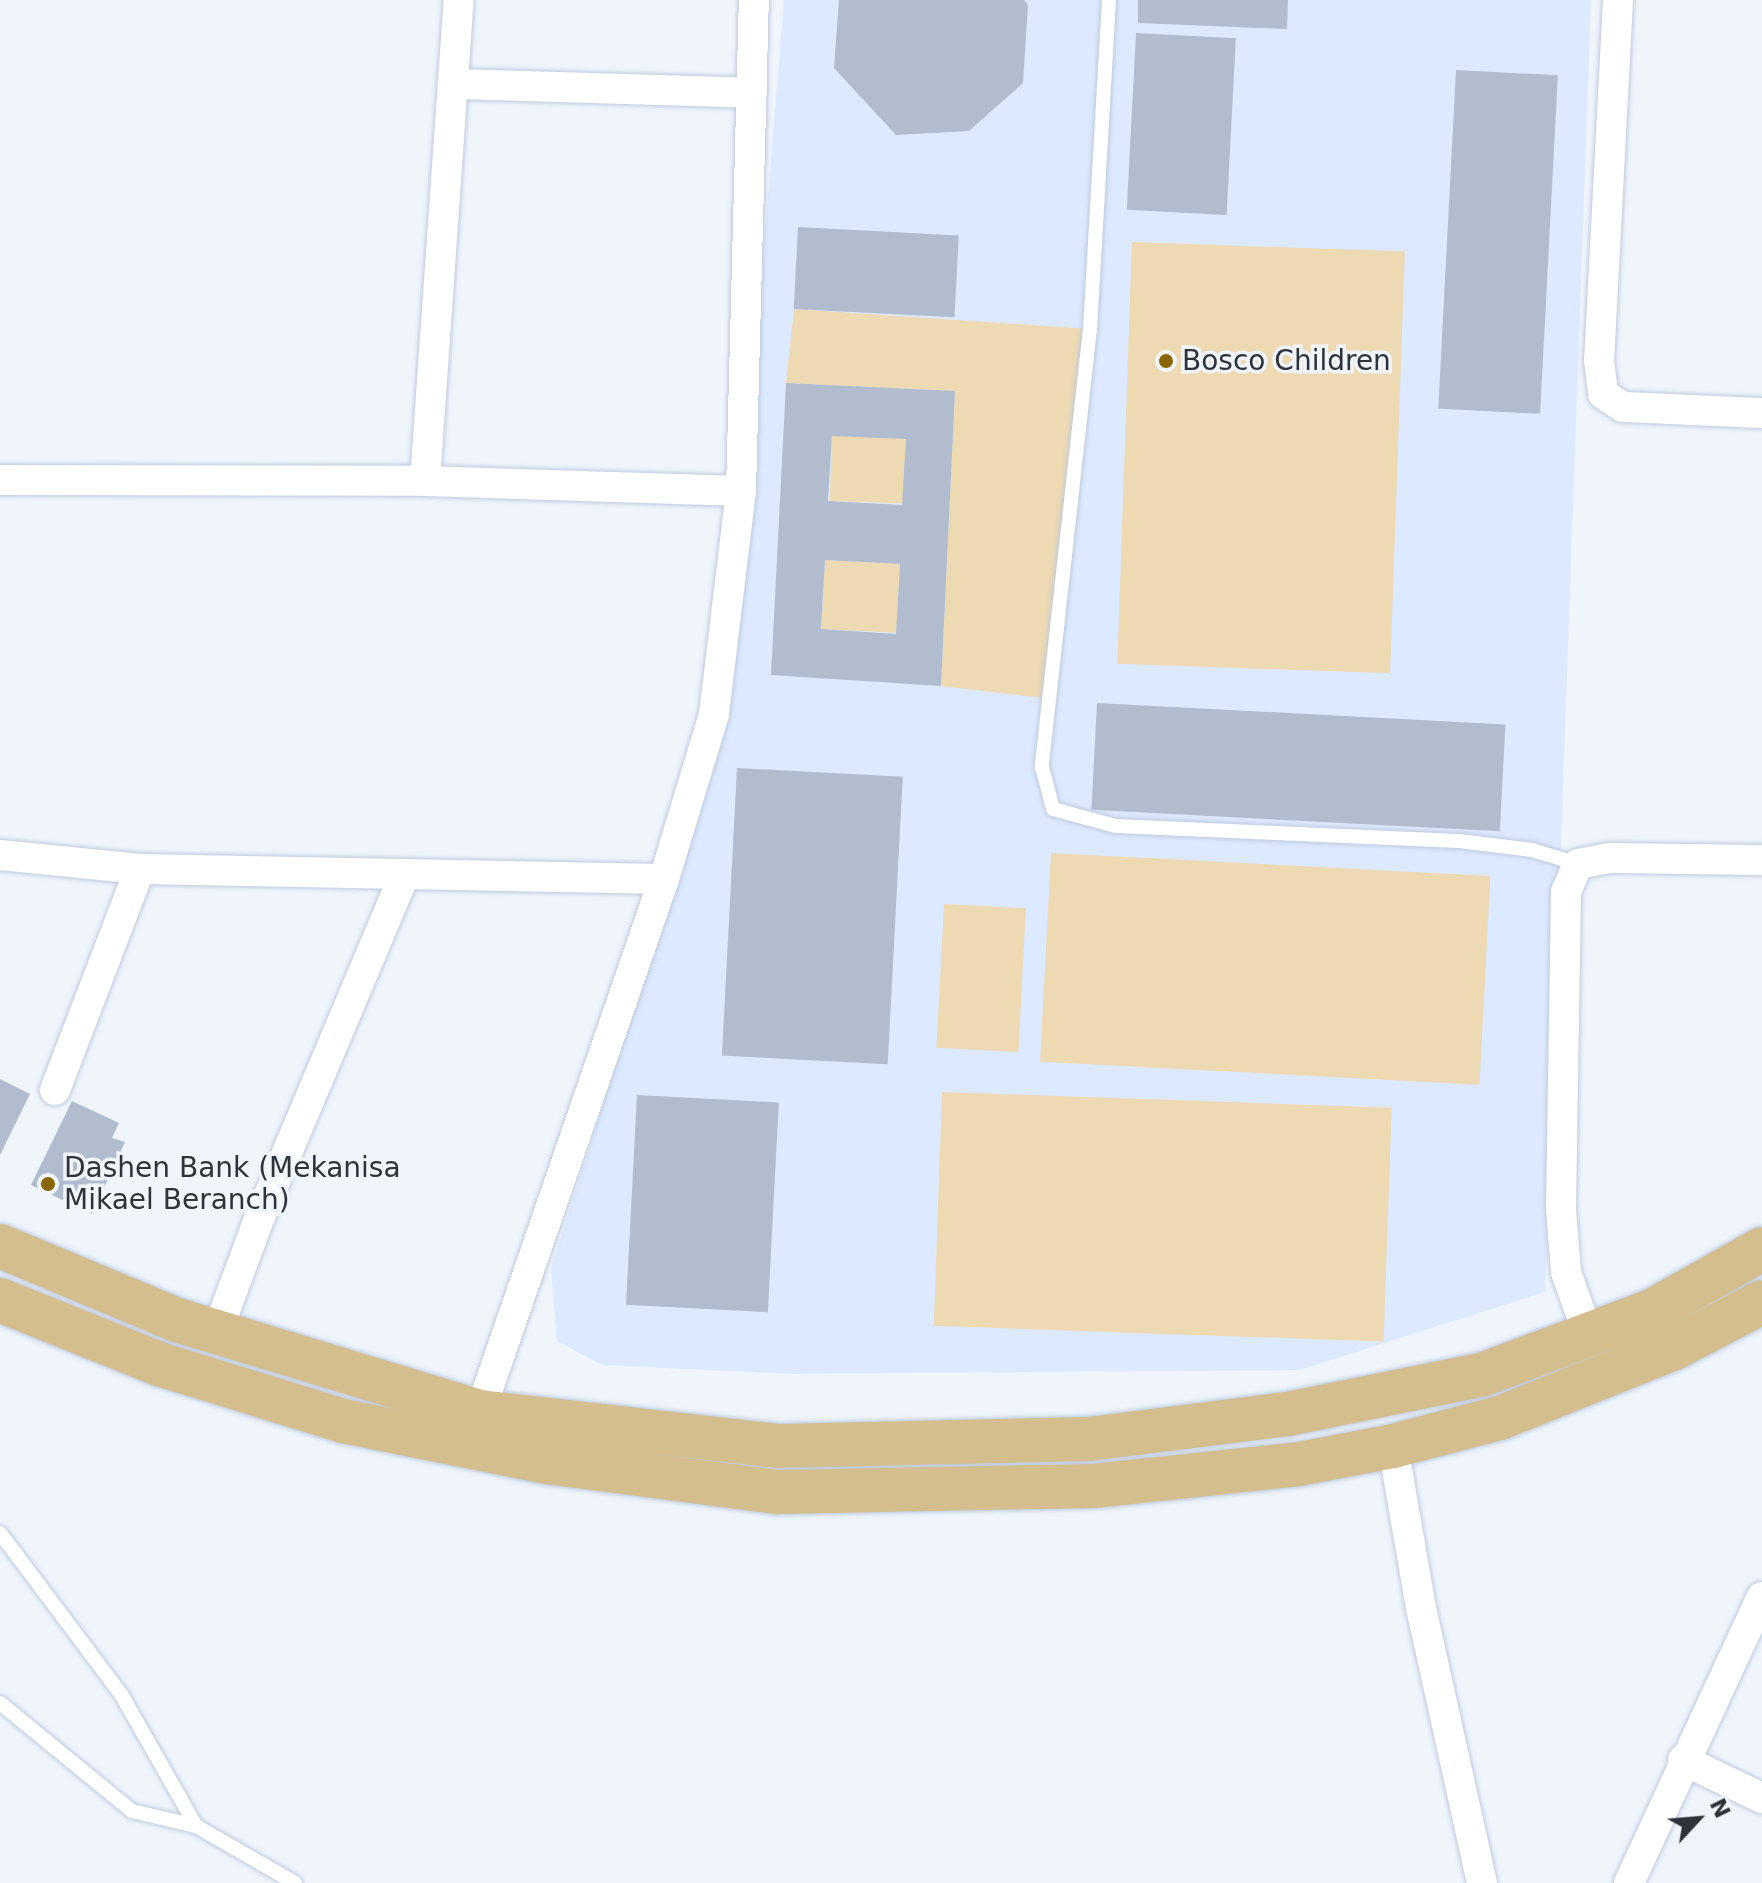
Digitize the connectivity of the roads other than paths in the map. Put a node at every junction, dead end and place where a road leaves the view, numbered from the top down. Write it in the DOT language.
graph roads {
  1 [pos="459,0"];
  2 [pos="754,0"];
  3 [pos="1109,0"];
  4 [pos="1618,0"];
  5 [pos="456,84"];
  6 [pos="752,93"];
  7 [pos="1762,413"];
  8 [pos="0,480"];
  9 [pos="425,481"];
  10 [pos="741,491"];
  11 [pos="0,855"];
  12 [pos="1762,860"];
  13 [pos="1578,864"];
  14 [pos="140,869"];
  15 [pos="404,875"];
  16 [pos="664,879"];
  17 [pos="55,1090"];
  18 [pos="0,1246"];
  19 [pos="1762,1249"];
  20 [pos="0,1300"];
  21 [pos="1762,1302"];
  22 [pos="217,1332"];
  23 [pos="1589,1337"];
  24 [pos="354,1373"];
  25 [pos="480,1412"];
  26 [pos="343,1421"];
  27 [pos="1393,1446"];
  28 [pos="0,1533"];
  29 [pos="1762,1597"];
  30 [pos="0,1703"];
  31 [pos="1683,1760"];
  32 [pos="1762,1798"];
  33 [pos="196,1826"];
  34 [pos="295,1883"];
  35 [pos="1482,1883"];
  36 [pos="1629,1883"];
  1 -- 5 [label="street"];
  2 -- 6 [label="street"];
  3 -- 13 [label="lane"];
  4 -- 7 [label="street"];
  5 -- 6 [label="street"];
  5 -- 9 [label="street"];
  6 -- 10 [label="street"];
  8 -- 9 [label="street"];
  9 -- 10 [label="street"];
  10 -- 16 [label="street"];
  11 -- 14 [label="street"];
  12 -- 13 [label="street"];
  13 -- 23 [label="street"];
  14 -- 15 [label="street"];
  14 -- 17 [label="street"];
  15 -- 16 [label="street"];
  15 -- 22 [label="street"];
  16 -- 25 [label="street"];
  18 -- 22 [label="main road"];
  19 -- 23 [label="main road"];
  20 -- 26 [label="main road"];
  21 -- 27 [label="main road"];
  22 -- 24 [label="main road"];
  23 -- 25 [label="main road"];
  24 -- 25 [label="main road"];
  24 -- 26 [label="main road"];
  26 -- 27 [label="main road"];
  27 -- 35 [label="street"];
  28 -- 33 [label="lane"];
  29 -- 31 [label="street"];
  30 -- 33 [label="lane"];
  31 -- 32 [label="street"];
  31 -- 36 [label="street"];
  33 -- 34 [label="lane"];
}
